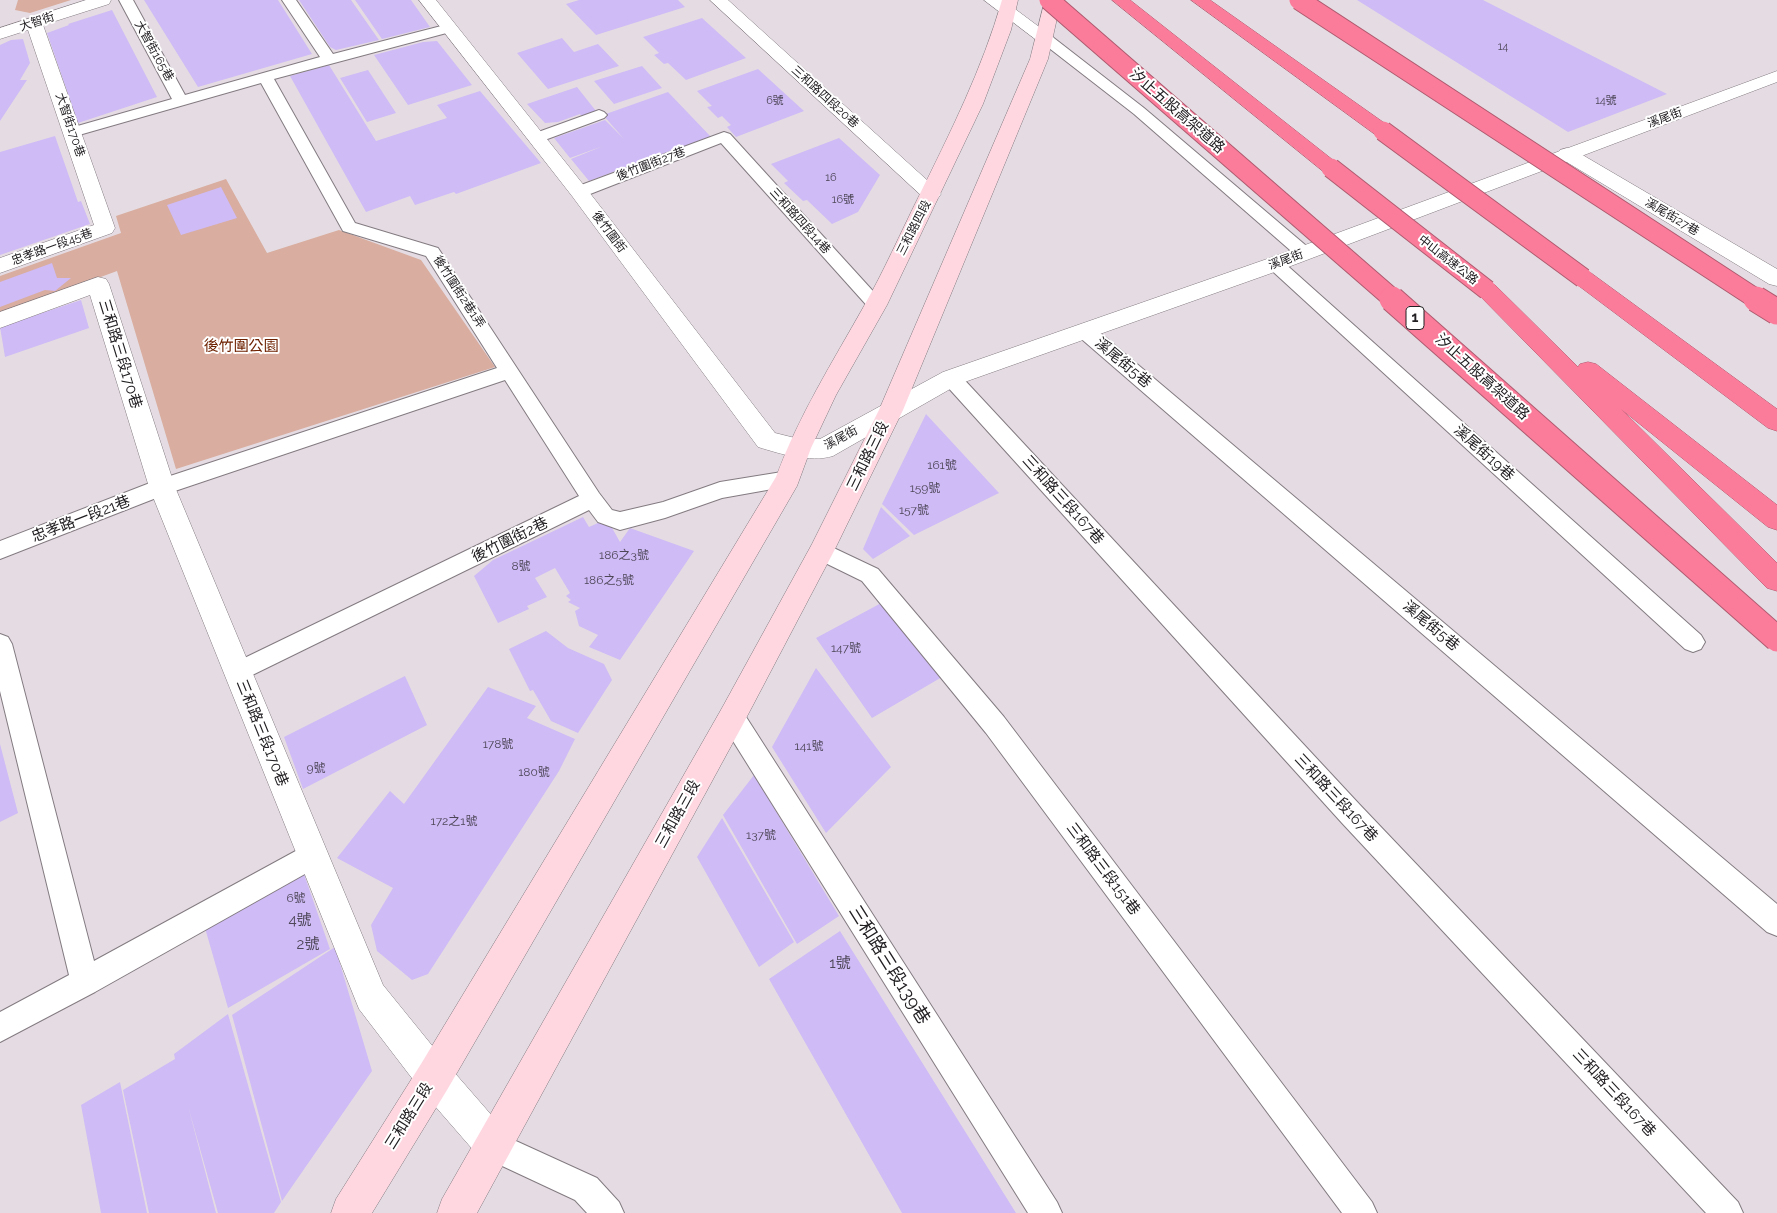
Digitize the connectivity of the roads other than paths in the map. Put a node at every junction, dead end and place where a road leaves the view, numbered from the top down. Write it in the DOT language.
graph roads {
  1 [pos="103,0"];
  2 [pos="126,0"];
  3 [pos="289,0"];
  4 [pos="427,0"];
  5 [pos="718,0"];
  6 [pos="1051,0"];
  7 [pos="1199,0"];
  8 [pos="1299,0"];
  9 [pos="1003,4"];
  10 [pos="1125,4"];
  11 [pos="34,23"];
  12 [pos="449,28"];
  13 [pos="0,34"];
  14 [pos="1045,38"];
  15 [pos="328,59"];
  16 [pos="1777,76"];
  17 [pos="265,77"];
  18 [pos="182,101"];
  19 [pos="599,115"];
  20 [pos="72,132"];
  21 [pos="724,136"];
  22 [pos="536,138"];
  23 [pos="1567,154"];
  24 [pos="579,192"];
  25 [pos="932,194"];
  26 [pos="105,228"];
  27 [pos="1304,253"];
  28 [pos="1275,264"];
  29 [pos="0,266"];
  30 [pos="1777,279"];
  31 [pos="1487,290"];
  32 [pos="876,305"];
  33 [pos="1777,312"];
  34 [pos="0,320"];
  35 [pos="1085,331"];
  36 [pos="510,371"];
  37 [pos="951,378"];
  38 [pos="891,410"];
  39 [pos="1777,422"];
  40 [pos="799,448"];
  41 [pos="788,479"];
  42 [pos="162,487"];
  43 [pos="592,499"];
  44 [pos="1777,520"];
  45 [pos="0,550"];
  46 [pos="821,551"];
  47 [pos="1777,580"];
  48 [pos="1777,639"];
  49 [pos="1693,642"];
  50 [pos="0,644"];
  51 [pos="238,672"];
  52 [pos="732,717"];
  53 [pos="312,856"];
  54 [pos="1777,922"];
  55 [pos="85,982"];
  56 [pos="0,1028"];
  57 [pos="434,1077"];
  58 [pos="494,1146"];
  59 [pos="350,1213"];
  60 [pos="456,1213"];
  61 [pos="608,1213"];
  62 [pos="1046,1213"];
  63 [pos="1362,1213"];
  64 [pos="1727,1213"];
  1 -- 11 [label="street, 大智街"];
  2 -- 18 [label="lane, 大智街165巷"];
  3 -- 15 [label="lane"];
  4 -- 12 [label="street, 後竹圍街"];
  5 -- 25 [label="street, 三和路四段20巷"];
  6 -- 14 [label="main road"];
  6 -- 48 [label="highway, 汐止五股高架道路 / 1, bridge"];
  7 -- 39 [label="highway, bridge"];
  8 -- 33 [label="highway, bridge"];
  9 -- 14 [label="street"];
  9 -- 25 [label="main road, 三和路四段"];
  10 -- 31 [label="highway, 中山高速公路, bridge"];
  11 -- 13 [label="street, 大智街"];
  11 -- 20 [label="street, 大智街170巷"];
  12 -- 15 [label="lane"];
  12 -- 22 [label="street, 後竹圍街"];
  14 -- 27 [label="lane"];
  14 -- 38 [label="main road"];
  15 -- 17 [label="lane"];
  16 -- 23 [label="street, 溪尾街"];
  17 -- 18 [label="lane"];
  17 -- 36 [label="lane, 後竹圍街2巷1弄"];
  18 -- 20 [label="lane"];
  19 -- 22 [label="lane"];
  20 -- 26 [label="street, 大智街170巷"];
  21 -- 24 [label="lane, 後竹圍街27巷"];
  21 -- 32 [label="lane, 三和路四段14巷"];
  22 -- 24 [label="street, 後竹圍街"];
  23 -- 27 [label="street, 溪尾街"];
  23 -- 30 [label="street, 溪尾街27巷"];
  24 -- 40 [label="street, 後竹圍街"];
  25 -- 32 [label="main road, 三和路四段"];
  26 -- 29 [label="street, 忠孝路一段45巷"];
  27 -- 28 [label="street, 溪尾街"];
  28 -- 35 [label="street, 溪尾街"];
  28 -- 49 [label="lane, 溪尾街19巷"];
  31 -- 44 [label="highway, 中山高速公路"];
  31 -- 47 [label="highway"];
  32 -- 40 [label="main road, 三和路四段"];
  34 -- 42 [label="street, 三和路三段170巷"];
  35 -- 37 [label="street, 溪尾街"];
  35 -- 54 [label="lane, 溪尾街5巷"];
  36 -- 42 [label="lane, 忠孝路一段21巷"];
  36 -- 43 [label="lane, 後竹圍街2巷1弄"];
  37 -- 38 [label="street, 溪尾街"];
  37 -- 64 [label="lane, 三和路三段167巷"];
  38 -- 40 [label="street, 溪尾街"];
  38 -- 46 [label="main road, 三和路三段"];
  40 -- 41 [label="main road, 三和路三段"];
  41 -- 43 [label="lane"];
  41 -- 57 [label="main road, 三和路三段"];
  42 -- 45 [label="lane, 忠孝路一段21巷"];
  42 -- 51 [label="street, 三和路三段170巷"];
  43 -- 51 [label="lane, 後竹圍街2巷"];
  46 -- 52 [label="main road, 三和路三段"];
  46 -- 63 [label="lane, 三和路三段151巷"];
  50 -- 55 [label="lane"];
  51 -- 53 [label="street, 三和路三段170巷"];
  52 -- 58 [label="main road, 三和路三段"];
  52 -- 62 [label="lane, 三和路三段139巷"];
  53 -- 55 [label="lane"];
  53 -- 57 [label="street, 三和路三段170巷"];
  55 -- 56 [label="lane"];
  57 -- 58 [label="street, 三和路三段170巷"];
  57 -- 59 [label="main road, 三和路三段"];
  58 -- 60 [label="main road, 三和路三段"];
  58 -- 61 [label="lane"];
}
